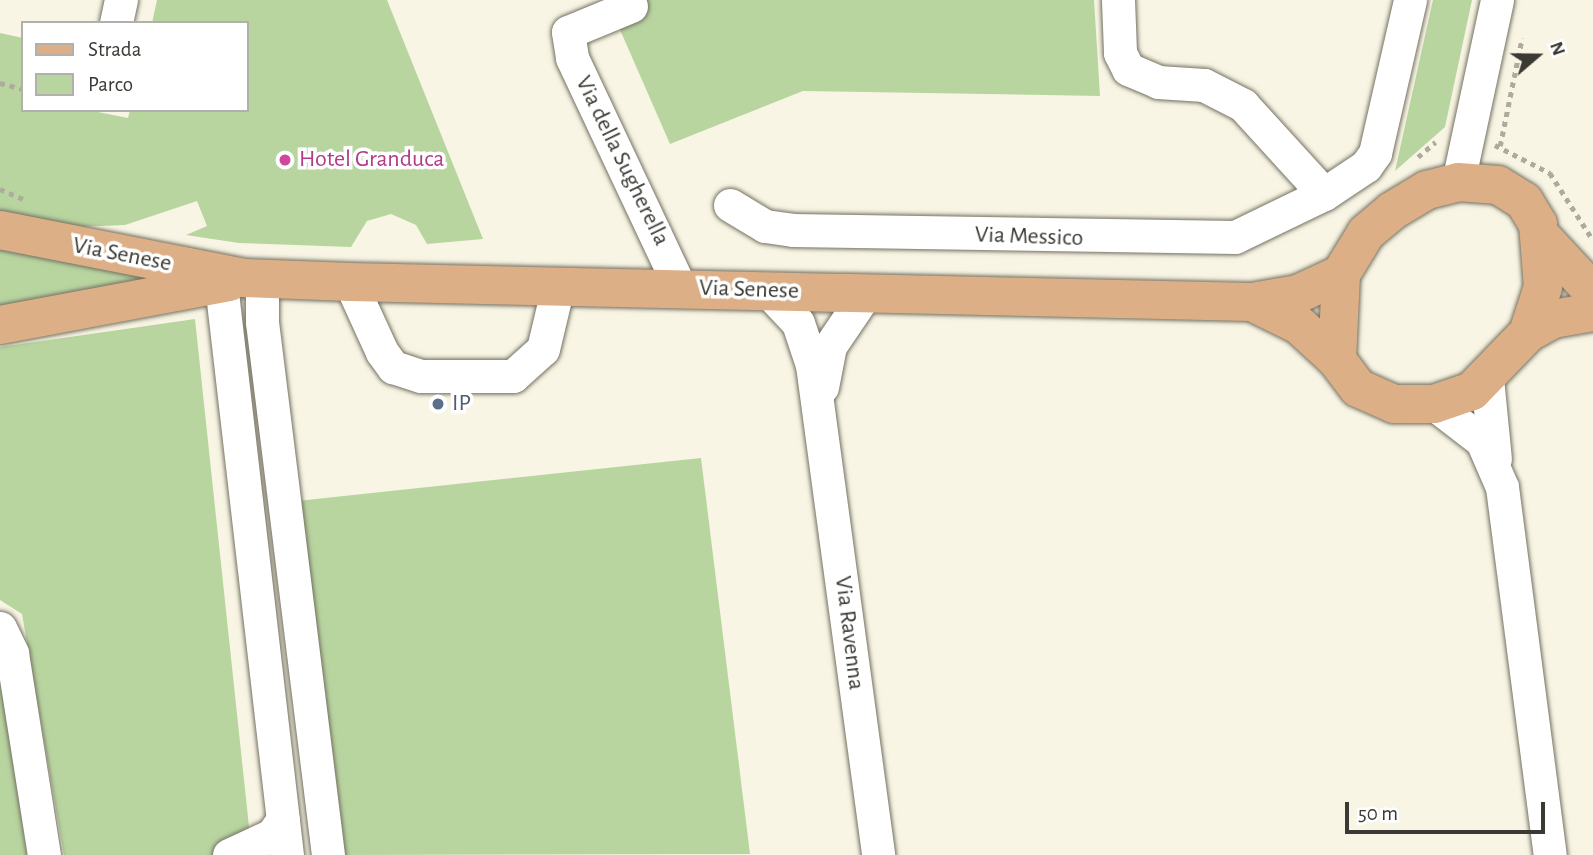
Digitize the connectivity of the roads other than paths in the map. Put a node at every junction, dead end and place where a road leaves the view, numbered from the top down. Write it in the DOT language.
graph roads {
  1 [pos="121,0"];
  2 [pos="1118,0"];
  3 [pos="1410,0"];
  4 [pos="1497,0"];
  5 [pos="631,6"];
  6 [pos="116,21"];
  7 [pos="1458,182"];
  8 [pos="1324,194"];
  9 [pos="730,205"];
  10 [pos="0,230"];
  11 [pos="1540,235"];
  12 [pos="1340,274"];
  13 [pos="243,280"];
  14 [pos="350,282"];
  15 [pos="558,286"];
  16 [pos="680,288"];
  17 [pos="767,290"];
  18 [pos="1593,292"];
  19 [pos="866,293"];
  20 [pos="1252,302"];
  21 [pos="1593,312"];
  22 [pos="0,325"];
  23 [pos="1528,333"];
  24 [pos="1337,359"];
  25 [pos="1487,378"];
  26 [pos="1434,404"];
  27 [pos="820,410"];
  28 [pos="1496,468"];
  29 [pos="0,628"];
  30 [pos="282,819"];
  31 [pos="44,855"];
  32 [pos="229,855"];
  33 [pos="287,855"];
  34 [pos="328,855"];
  35 [pos="878,855"];
  36 [pos="1550,855"];
  1 -- 6 [label="street"];
  2 -- 8 [label="street"];
  3 -- 8 [label="street, Via Messico"];
  4 -- 7 [label="street"];
  5 -- 16 [label="street, Via della Sugherella"];
  7 -- 11 [label="main road"];
  7 -- 12 [label="main road"];
  8 -- 9 [label="street, Via Messico"];
  10 -- 13 [label="main road, Via Senese"];
  11 -- 18 [label="main road"];
  11 -- 23 [label="main road"];
  12 -- 20 [label="main road, Via Senese"];
  12 -- 24 [label="main road"];
  13 -- 14 [label="main road, Via Senese"];
  13 -- 22 [label="main road, Via Senese"];
  13 -- 30 [label="street"];
  13 -- 34 [label="street"];
  14 -- 15 [label="main road, Via Senese"];
  14 -- 15 [label="street"];
  15 -- 16 [label="main road, Via Senese"];
  16 -- 17 [label="main road, Via Senese"];
  17 -- 19 [label="main road, Via Senese"];
  17 -- 27 [label="street, Via Ravenna"];
  19 -- 20 [label="main road, Via Senese"];
  19 -- 27 [label="street, Via Ravenna"];
  20 -- 24 [label="main road, Via Senese"];
  21 -- 23 [label="main road"];
  23 -- 25 [label="main road"];
  24 -- 26 [label="main road"];
  25 -- 26 [label="main road"];
  25 -- 28 [label="street"];
  26 -- 28 [label="street"];
  27 -- 35 [label="street, Via Ravenna"];
  28 -- 36 [label="street"];
  29 -- 31 [label="street"];
  30 -- 32 [label="street"];
  30 -- 33 [label="street"];
}
